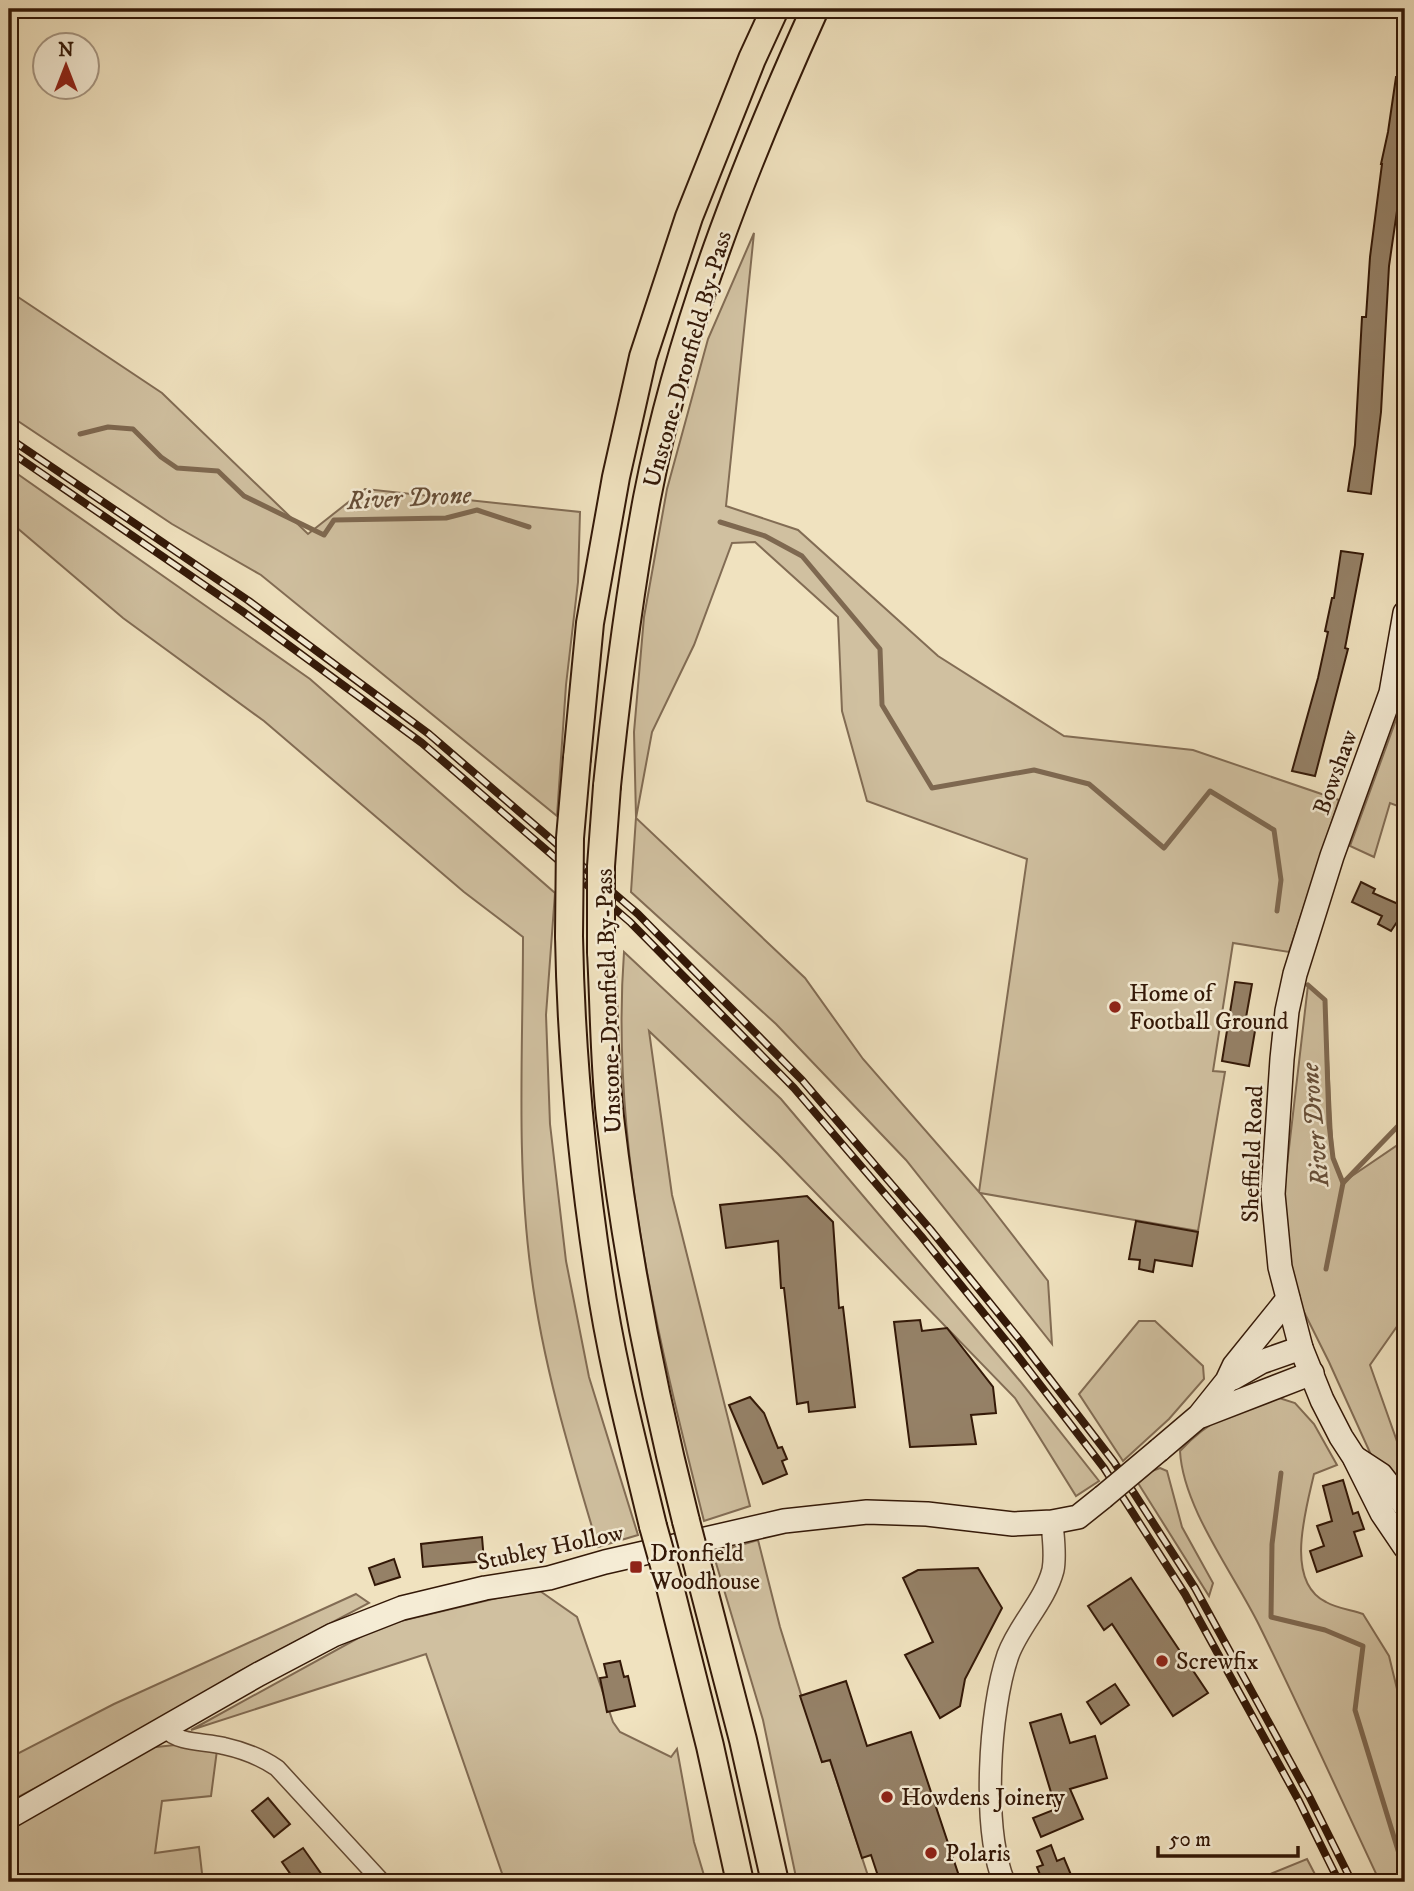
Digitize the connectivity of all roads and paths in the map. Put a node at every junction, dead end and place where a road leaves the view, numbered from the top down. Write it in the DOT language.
graph roads {
  1 [pos="775,9"];
  2 [pos="815,9"];
  3 [pos="1405,614"];
  4 [pos="1303,946"];
  5 [pos="1288,1299"];
  6 [pos="1301,1348"];
  7 [pos="1312,1373"];
  8 [pos="1227,1381"];
  9 [pos="1199,1416"];
  10 [pos="1354,1457"];
  11 [pos="1405,1506"];
  12 [pos="1052,1522"];
  13 [pos="1405,1547"];
  14 [pos="165,1729"];
  15 [pos="9,1817"];
  16 [pos="382,1882"];
  17 [pos="740,1882"];
  18 [pos="775,1882"];
  19 [pos="1004,1882"];
  1 -- 17 [label="highway, Unstone-Dronfield By-Pass, bridge"];
  2 -- 18 [label="highway, Unstone-Dronfield By-Pass, bridge"];
  3 -- 4 [label="main road, Bowshaw"];
  4 -- 5 [label="main road, Sheffield Road"];
  5 -- 6 [label="main road, Sheffield Road"];
  5 -- 8 [label="main road, Stubley Hollow"];
  6 -- 7 [label="main road, Sheffield Road"];
  6 -- 8 [label="main road, Stubley Hollow"];
  7 -- 9 [label="main road, Stubley Hollow"];
  7 -- 10 [label="main road, Sheffield Road"];
  8 -- 9 [label="main road, Stubley Hollow"];
  9 -- 12 [label="main road, Stubley Hollow, bridge"];
  10 -- 11 [label="main road"];
  10 -- 13 [label="main road, Sheffield Road"];
  12 -- 14 [label="main road, Stubley Hollow"];
  12 -- 19 [label="street"];
  14 -- 15 [label="main road, Stubley Hollow"];
  14 -- 16 [label="street"];
}
